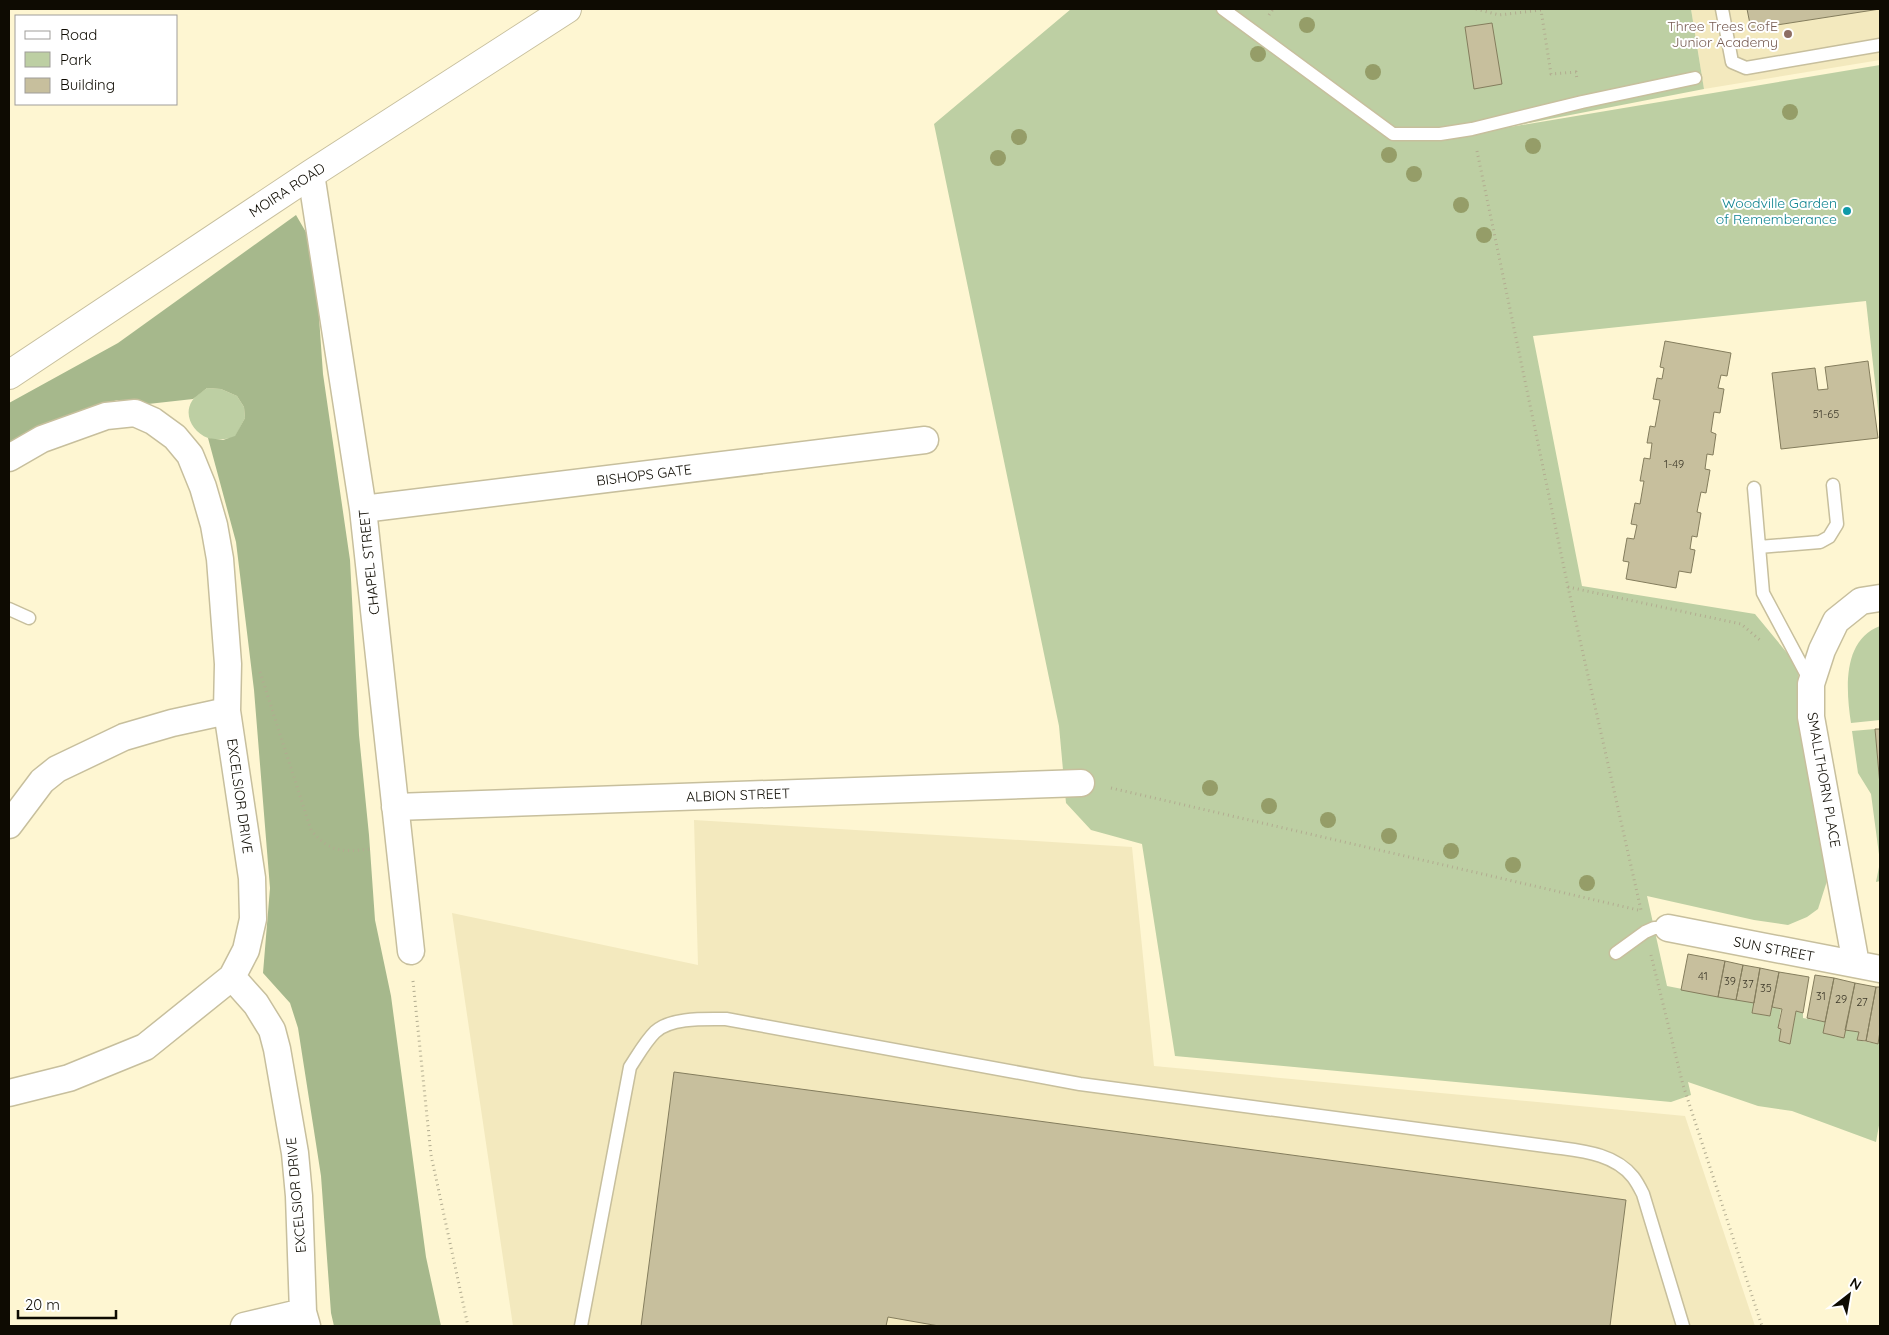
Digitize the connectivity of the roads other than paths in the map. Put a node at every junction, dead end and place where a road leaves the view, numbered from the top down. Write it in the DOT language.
graph roads {
  1 [pos="567,9"];
  2 [pos="1223,9"];
  3 [pos="1722,9"];
  4 [pos="1880,44"];
  5 [pos="1695,78"];
  6 [pos="311,174"];
  7 [pos="9,375"];
  8 [pos="925,440"];
  9 [pos="9,458"];
  10 [pos="1833,485"];
  11 [pos="1754,488"];
  12 [pos="363,510"];
  13 [pos="1759,547"];
  14 [pos="1880,598"];
  15 [pos="9,609"];
  16 [pos="28,618"];
  17 [pos="1811,684"];
  18 [pos="228,711"];
  19 [pos="1081,783"];
  20 [pos="396,807"];
  21 [pos="9,825"];
  22 [pos="1656,930"];
  23 [pos="411,950"];
  24 [pos="1616,953"];
  25 [pos="1868,967"];
  26 [pos="232,977"];
  27 [pos="9,1093"];
  28 [pos="305,1319"];
  29 [pos="244,1326"];
  30 [pos="581,1326"];
  31 [pos="1683,1326"];
  1 -- 6 [label="street, MOIRA ROAD"];
  2 -- 5 [label="lane"];
  3 -- 4 [label="lane"];
  6 -- 7 [label="street, MOIRA ROAD"];
  6 -- 12 [label="street, CHAPEL STREET"];
  8 -- 12 [label="street, BISHOPS GATE"];
  9 -- 18 [label="street, EXCELSIOR DRIVE"];
  10 -- 13 [label="lane"];
  11 -- 13 [label="lane"];
  12 -- 20 [label="street, CHAPEL STREET"];
  13 -- 17 [label="lane"];
  14 -- 17 [label="street, SMALLTHORN PLACE"];
  15 -- 16 [label="lane"];
  17 -- 25 [label="street, SMALLTHORN PLACE"];
  18 -- 21 [label="street"];
  18 -- 26 [label="street, EXCELSIOR DRIVE"];
  19 -- 20 [label="street, ALBION STREET"];
  20 -- 23 [label="street, CHAPEL STREET"];
  22 -- 24 [label="lane"];
  22 -- 25 [label="street, SUN STREET"];
  26 -- 27 [label="street"];
  26 -- 28 [label="street, EXCELSIOR DRIVE"];
  28 -- 29 [label="street"];
  30 -- 31 [label="lane"];
}
